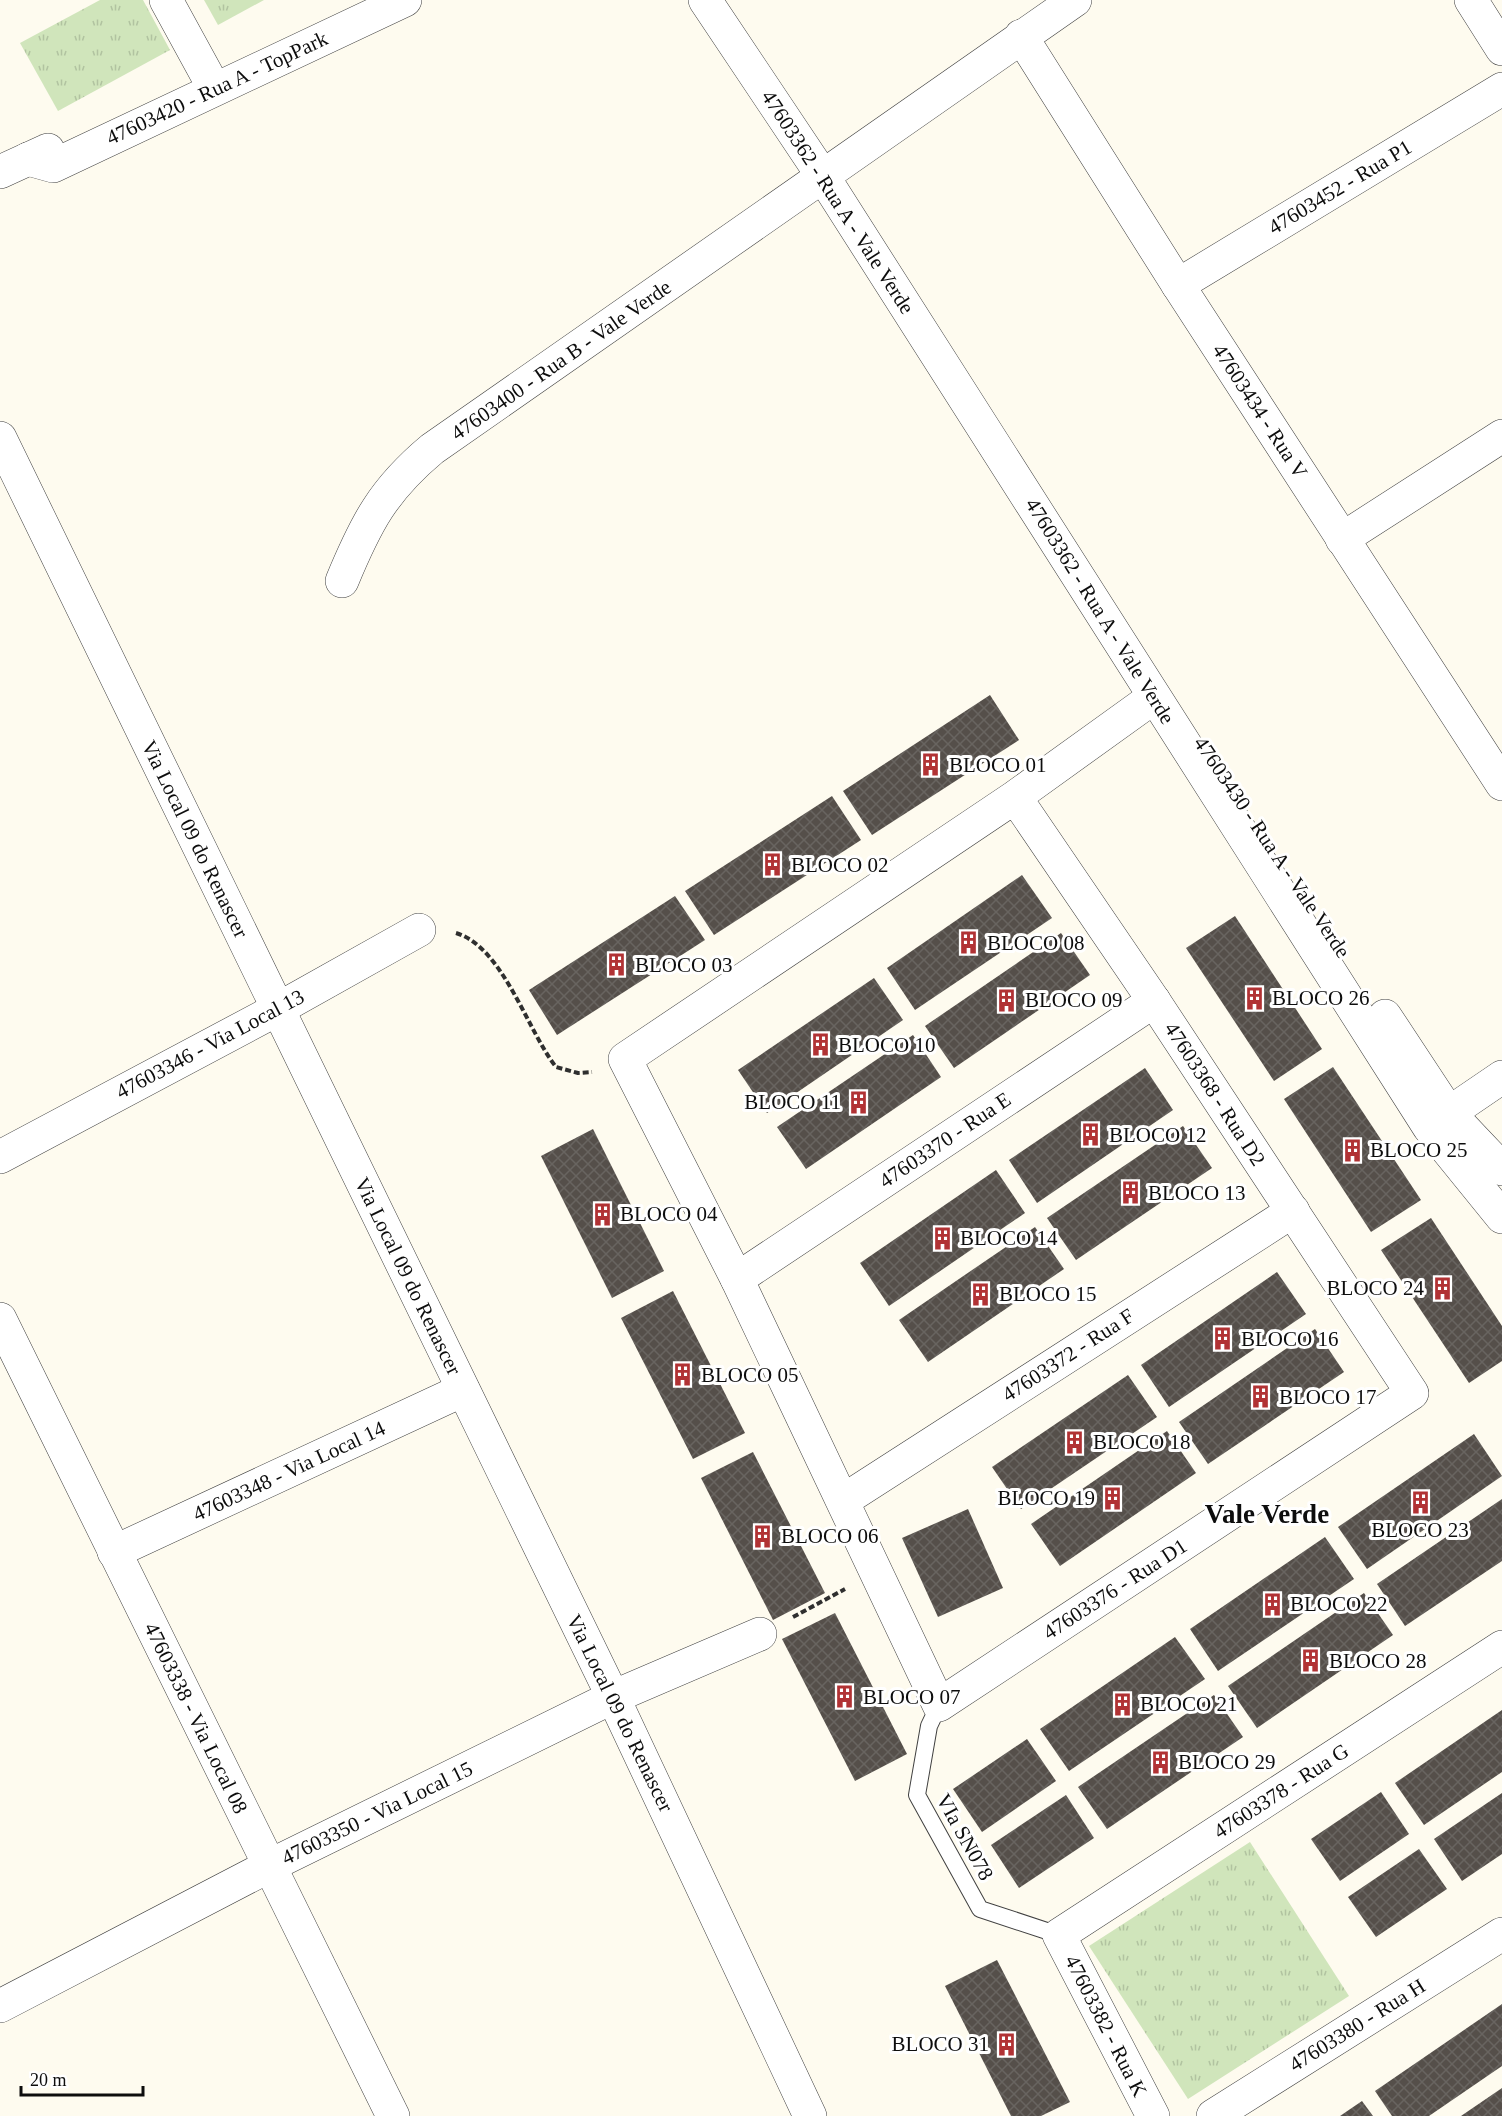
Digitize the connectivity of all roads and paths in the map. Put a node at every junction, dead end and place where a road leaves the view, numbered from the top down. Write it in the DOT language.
graph roads {
  1 [pos="166,0"];
  2 [pos="365,0"];
  3 [pos="405,0"];
  4 [pos="705,0"];
  5 [pos="726,0"];
  6 [pos="1075,0"];
  7 [pos="1471,0"];
  8 [pos="1021,36"];
  9 [pos="1502,49"];
  10 [pos="207,75"];
  11 [pos="1502,89"];
  12 [pos="14,166"];
  13 [pos="830,173"];
  14 [pos="1178,285"];
  15 [pos="1502,436"];
  16 [pos="0,438"];
  17 [pos="1342,538"];
  18 [pos="342,581"];
  19 [pos="1155,698"];
  20 [pos="1502,784"];
  21 [pos="1015,797"];
  22 [pos="419,930"];
  23 [pos="1154,1001"];
  24 [pos="278,1009"];
  25 [pos="625,1059"];
  26 [pos="1502,1077"];
  27 [pos="1439,1120"];
  28 [pos="0,1157"];
  29 [pos="1502,1169"];
  30 [pos="1293,1211"];
  31 [pos="1502,1217"];
  32 [pos="737,1279"];
  33 [pos="0,1319"];
  34 [pos="463,1390"];
  35 [pos="1412,1393"];
  36 [pos="844,1500"];
  37 [pos="114,1552"];
  38 [pos="877,1572"];
  39 [pos="760,1634"];
  40 [pos="1502,1647"];
  41 [pos="613,1697"];
  42 [pos="939,1705"];
  43 [pos="269,1866"];
  44 [pos="1502,1934"];
  45 [pos="1059,1935"];
  46 [pos="0,2006"];
  47 [pos="393,2116"];
  48 [pos="810,2116"];
  49 [pos="1153,2116"];
  50 [pos="1213,2116"];
  1 -- 10 [label="street"];
  2 -- 10 [label="street"];
  3 -- 12 [label="street, 47603420 - Rua A - TopPark"];
  4 -- 13 [label="street, 47603362 - Rua A - Vale Verde"];
  5 -- 13 [label="street, 47603430 - Rua A - Vale Verde"];
  6 -- 8 [label="street, 47603400 - Rua B - Vale Verde"];
  7 -- 9 [label="street"];
  8 -- 13 [label="street, 47603400 - Rua B - Vale Verde"];
  8 -- 14 [label="street, 47603434 - Rua V"];
  10 -- 12 [label="street"];
  11 -- 14 [label="street, 47603452 - Rua P1"];
  13 -- 18 [label="street, 47603400 - Rua B - Vale Verde"];
  13 -- 19 [label="street, 47603362 - Rua A - Vale Verde"];
  13 -- 27 [label="street, 47603430 - Rua A - Vale Verde"];
  14 -- 17 [label="street, 47603434 - Rua V"];
  15 -- 17 [label="street"];
  16 -- 24 [label="street, Via Local 09 do Renascer"];
  17 -- 20 [label="street, 47603434 - Rua V"];
  19 -- 21 [label="street"];
  19 -- 27 [label="street, 47603362 - Rua A - Vale Verde"];
  21 -- 23 [label="street, 47603368 - Rua D2"];
  21 -- 25 [label="street"];
  22 -- 24 [label="street, 47603346 - Via Local 13"];
  22 -- 25 [label="path"];
  23 -- 30 [label="street, 47603368 - Rua D2"];
  23 -- 32 [label="street, 47603370 - Rua E"];
  24 -- 28 [label="street, 47603346 - Via Local 13"];
  24 -- 34 [label="street, Via Local 09 do Renascer"];
  25 -- 32 [label="street"];
  26 -- 27 [label="street"];
  27 -- 29 [label="street, 47603430 - Rua A - Vale Verde"];
  27 -- 31 [label="street, 47603362 - Rua A - Vale Verde"];
  30 -- 35 [label="street, 47603368 - Rua D2"];
  30 -- 36 [label="street, 47603372 - Rua F"];
  32 -- 36 [label="street"];
  33 -- 37 [label="street, 47603338 - Via Local 08"];
  34 -- 37 [label="street, 47603348 - Via Local 14"];
  34 -- 41 [label="street, Via Local 09 do Renascer"];
  35 -- 42 [label="street, 47603376 - Rua D1"];
  36 -- 38 [label="street"];
  37 -- 43 [label="street, 47603338 - Via Local 08"];
  38 -- 39 [label="path"];
  38 -- 42 [label="street"];
  39 -- 41 [label="street, 47603350 - Via Local 15"];
  40 -- 45 [label="street, 47603378 - Rua G"];
  41 -- 43 [label="street, 47603350 - Via Local 15"];
  41 -- 48 [label="street, Via Local 09 do Renascer"];
  42 -- 45 [label="lane, VIa SN078"];
  43 -- 46 [label="street, 47603350 - Via Local 15"];
  43 -- 47 [label="street, 47603338 - Via Local 08"];
  44 -- 50 [label="street, 47603380 - Rua H"];
  45 -- 49 [label="street, 47603382 - Rua K"];
}
